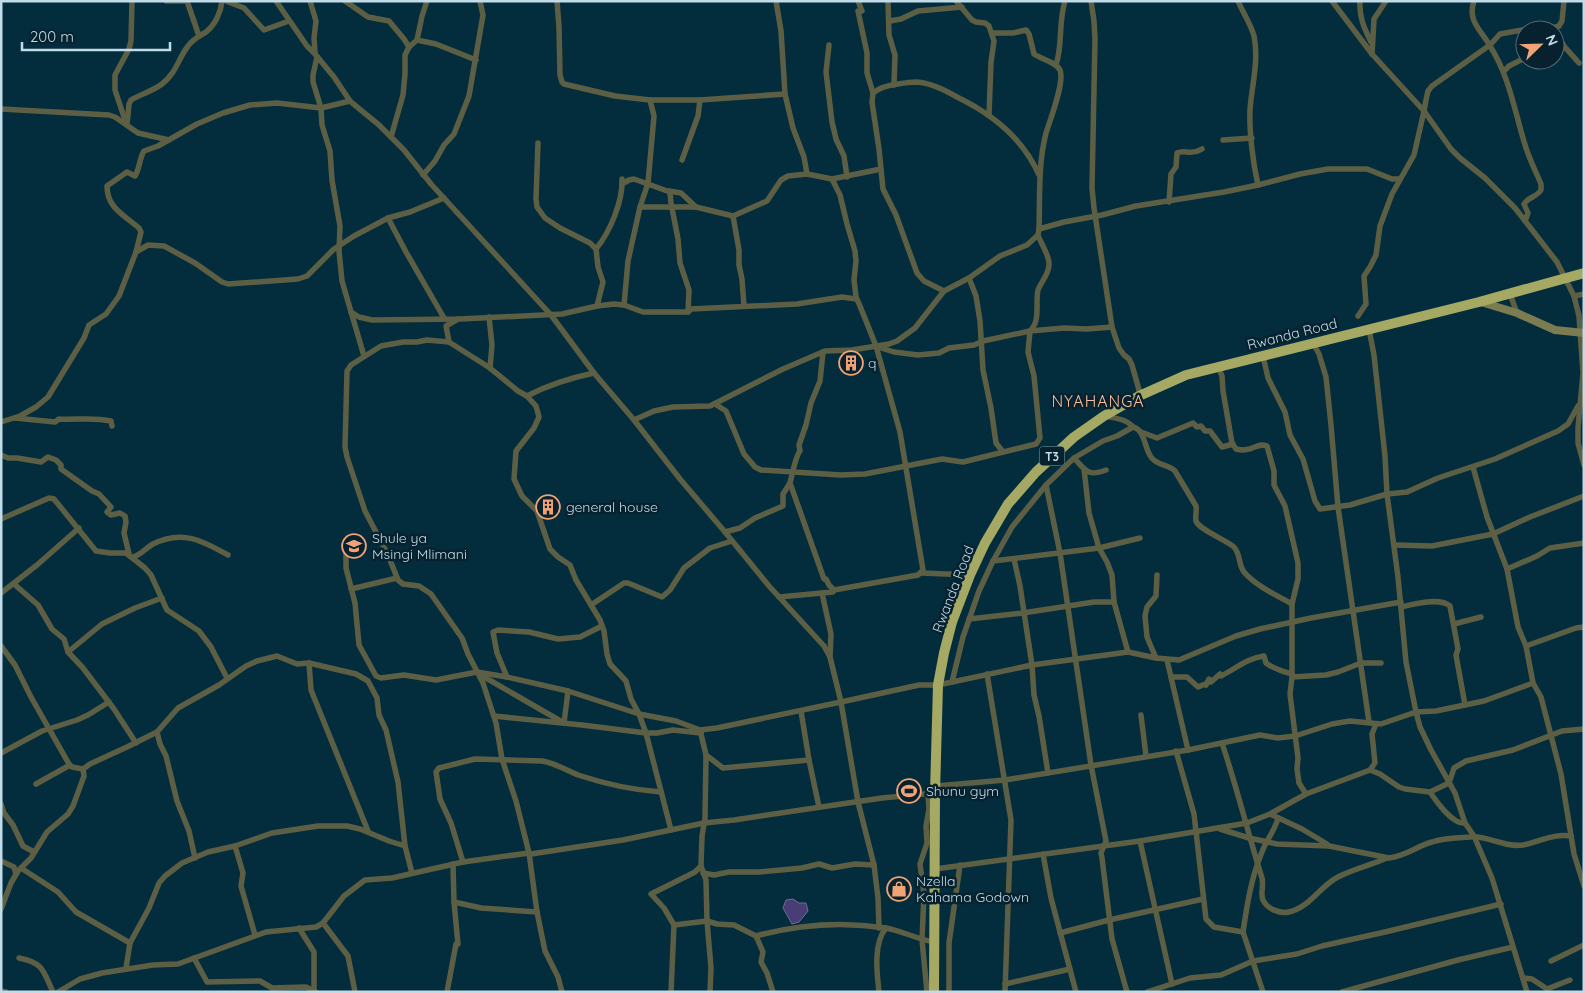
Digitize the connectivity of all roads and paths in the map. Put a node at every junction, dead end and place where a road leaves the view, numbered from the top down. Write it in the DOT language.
graph roads {
  1 [pos="132,1"];
  2 [pos="166,1"];
  3 [pos="186,1"];
  4 [pos="222,1"];
  5 [pos="226,1"];
  6 [pos="276,1"];
  7 [pos="310,1"];
  8 [pos="345,1"];
  9 [pos="427,1"];
  10 [pos="480,1"];
  11 [pos="557,1"];
  12 [pos="776,1"];
  13 [pos="858,1"];
  14 [pos="888,1"];
  15 [pos="956,1"];
  16 [pos="1065,1"];
  17 [pos="1091,1"];
  18 [pos="1238,1"];
  19 [pos="1332,1"];
  20 [pos="1360,1"];
  21 [pos="1386,1"];
  22 [pos="1474,1"];
  23 [pos="1564,1"];
  24 [pos="962,7"];
  25 [pos="1562,20"];
  26 [pos="289,21"];
  27 [pos="890,21"];
  28 [pos="1515,31"];
  29 [pos="992,33"];
  30 [pos="199,36"];
  31 [pos="417,40"];
  32 [pos="1372,44"];
  33 [pos="829,45"];
  34 [pos="1490,45"];
  35 [pos="409,47"];
  36 [pos="1565,47"];
  37 [pos="1372,54"];
  38 [pos="316,55"];
  39 [pos="476,60"];
  40 [pos="1515,63"];
  41 [pos="1579,63"];
  42 [pos="1056,65"];
  43 [pos="1504,72"];
  44 [pos="894,85"];
  45 [pos="785,94"];
  46 [pos="873,94"];
  47 [pos="650,100"];
  48 [pos="700,100"];
  49 [pos="350,101"];
  50 [pos="321,108"];
  51 [pos="1,109"];
  52 [pos="1424,111"];
  53 [pos="989,115"];
  54 [pos="127,125"];
  55 [pos="391,137"];
  56 [pos="1252,138"];
  57 [pos="169,140"];
  58 [pos="1223,140"];
  59 [pos="538,143"];
  60 [pos="1202,149"];
  61 [pos="682,160"];
  62 [pos="881,169"];
  63 [pos="807,174"];
  64 [pos="423,175"];
  65 [pos="847,177"];
  66 [pos="1040,177"];
  67 [pos="832,179"];
  68 [pos="1400,179"];
  69 [pos="648,183"];
  70 [pos="1258,185"];
  71 [pos="669,191"];
  72 [pos="444,198"];
  73 [pos="1169,202"];
  74 [pos="640,207"];
  75 [pos="696,207"];
  76 [pos="672,208"];
  77 [pos="733,216"];
  78 [pos="1095,216"];
  79 [pos="388,218"];
  80 [pos="1526,220"];
  81 [pos="1039,228"];
  82 [pos="1038,236"];
  83 [pos="340,244"];
  84 [pos="596,249"];
  85 [pos="136,252"];
  86 [pos="1584,273"];
  87 [pos="969,278"];
  88 [pos="1566,279"];
  89 [pos="944,291"];
  90 [pos="1510,294"];
  91 [pos="1584,294"];
  92 [pos="1574,296"];
  93 [pos="856,300"];
  94 [pos="1479,302"];
  95 [pos="624,305"];
  96 [pos="597,306"];
  97 [pos="744,306"];
  98 [pos="351,312"];
  99 [pos="688,312"];
  100 [pos="1517,313"];
  101 [pos="551,315"];
  102 [pos="1358,316"];
  103 [pos="490,317"];
  104 [pos="444,318"];
  105 [pos="460,318"];
  106 [pos="1112,327"];
  107 [pos="1369,329"];
  108 [pos="1030,331"];
  109 [pos="1582,333"];
  110 [pos="983,341"];
  111 [pos="449,342"];
  112 [pos="1313,343"];
  113 [pos="876,346"];
  114 [pos="823,352"];
  115 [pos="364,356"];
  116 [pos="1263,356"];
  117 [pos="1583,356"];
  118 [pos="1218,366"];
  119 [pos="490,368"];
  120 [pos="594,373"];
  121 [pos="527,396"];
  122 [pos="1139,396"];
  123 [pos="1581,400"];
  124 [pos="715,404"];
  125 [pos="1104,416"];
  126 [pos="13,418"];
  127 [pos="634,420"];
  128 [pos="1,422"];
  129 [pos="112,426"];
  130 [pos="1133,427"];
  131 [pos="1141,432"];
  132 [pos="1233,444"];
  133 [pos="1003,452"];
  134 [pos="1,455"];
  135 [pos="1074,458"];
  136 [pos="1584,465"];
  137 [pos="906,466"];
  138 [pos="1084,468"];
  139 [pos="1473,468"];
  140 [pos="1106,470"];
  141 [pos="794,472"];
  142 [pos="790,483"];
  143 [pos="1046,485"];
  144 [pos="1387,494"];
  145 [pos="1584,496"];
  146 [pos="1338,507"];
  147 [pos="1,519"];
  148 [pos="79,528"];
  149 [pos="725,532"];
  150 [pos="1493,534"];
  151 [pos="1140,538"];
  152 [pos="732,541"];
  153 [pos="1584,543"];
  154 [pos="1395,545"];
  155 [pos="360,548"];
  156 [pos="1099,548"];
  157 [pos="1060,553"];
  158 [pos="131,556"];
  159 [pos="228,556"];
  160 [pos="1014,560"];
  161 [pos="993,561"];
  162 [pos="1507,569"];
  163 [pos="922,573"];
  164 [pos="970,575"];
  165 [pos="1157,575"];
  166 [pos="397,578"];
  167 [pos="14,584"];
  168 [pos="351,589"];
  169 [pos="834,590"];
  170 [pos="1,593"];
  171 [pos="822,593"];
  172 [pos="779,597"];
  173 [pos="162,598"];
  174 [pos="1114,602"];
  175 [pos="1292,604"];
  176 [pos="1401,604"];
  177 [pos="591,605"];
  178 [pos="1068,606"];
  179 [pos="1353,611"];
  180 [pos="1023,613"];
  181 [pos="1481,617"];
  182 [pos="969,619"];
  183 [pos="1292,622"];
  184 [pos="1454,624"];
  185 [pos="602,626"];
  186 [pos="1584,627"];
  187 [pos="1,646"];
  188 [pos="1526,646"];
  189 [pos="68,652"];
  190 [pos="1128,652"];
  191 [pos="830,657"];
  192 [pos="1156,658"];
  193 [pos="1076,660"];
  194 [pos="1167,660"];
  195 [pos="309,663"];
  196 [pos="1361,663"];
  197 [pos="1381,663"];
  198 [pos="1032,666"];
  199 [pos="477,672"];
  200 [pos="987,674"];
  201 [pos="1292,676"];
  202 [pos="507,677"];
  203 [pos="1171,677"];
  204 [pos="227,678"];
  205 [pos="952,682"];
  206 [pos="1532,683"];
  207 [pos="938,685"];
  208 [pos="568,691"];
  209 [pos="109,702"];
  210 [pos="841,702"];
  211 [pos="1465,705"];
  212 [pos="801,711"];
  213 [pos="1416,712"];
  214 [pos="639,714"];
  215 [pos="1140,715"];
  216 [pos="494,716"];
  217 [pos="1369,722"];
  218 [pos="564,723"];
  219 [pos="1376,724"];
  220 [pos="48,728"];
  221 [pos="1584,729"];
  222 [pos="157,732"];
  223 [pos="700,732"];
  224 [pos="646,733"];
  225 [pos="1551,735"];
  226 [pos="1294,736"];
  227 [pos="136,743"];
  228 [pos="1222,743"];
  229 [pos="1188,750"];
  230 [pos="1176,751"];
  231 [pos="1,753"];
  232 [pos="706,755"];
  233 [pos="1146,756"];
  234 [pos="502,759"];
  235 [pos="809,760"];
  236 [pos="70,765"];
  237 [pos="1091,766"];
  238 [pos="83,769"];
  239 [pos="1370,770"];
  240 [pos="1048,773"];
  241 [pos="1005,780"];
  242 [pos="1449,783"];
  243 [pos="36,784"];
  244 [pos="933,791"];
  245 [pos="662,792"];
  246 [pos="1430,792"];
  247 [pos="1306,794"];
  248 [pos="858,802"];
  249 [pos="1,804"];
  250 [pos="819,807"];
  251 [pos="1270,814"];
  252 [pos="1278,818"];
  253 [pos="704,823"];
  254 [pos="1247,823"];
  255 [pos="1465,823"];
  256 [pos="1218,829"];
  257 [pos="671,830"];
  258 [pos="368,831"];
  259 [pos="1195,832"];
  260 [pos="1474,836"];
  261 [pos="1571,836"];
  262 [pos="1250,838"];
  263 [pos="1140,841"];
  264 [pos="1267,842"];
  265 [pos="1104,845"];
  266 [pos="235,846"];
  267 [pos="405,846"];
  268 [pos="1329,846"];
  269 [pos="34,852"];
  270 [pos="528,853"];
  271 [pos="1043,854"];
  272 [pos="195,858"];
  273 [pos="1010,858"];
  274 [pos="1389,858"];
  275 [pos="1,861"];
  276 [pos="463,862"];
  277 [pos="453,864"];
  278 [pos="874,864"];
  279 [pos="920,864"];
  280 [pos="1257,865"];
  281 [pos="701,866"];
  282 [pos="935,866"];
  283 [pos="960,866"];
  284 [pos="21,868"];
  285 [pos="412,873"];
  286 [pos="703,873"];
  287 [pos="16,874"];
  288 [pos="1584,886"];
  289 [pos="1203,899"];
  290 [pos="454,902"];
  291 [pos="1501,904"];
  292 [pos="1,909"];
  293 [pos="1156,910"];
  294 [pos="537,912"];
  295 [pos="1109,920"];
  296 [pos="707,921"];
  297 [pos="323,923"];
  298 [pos="674,925"];
  299 [pos="299,928"];
  300 [pos="882,928"];
  301 [pos="1243,932"];
  302 [pos="1060,933"];
  303 [pos="256,935"];
  304 [pos="756,936"];
  305 [pos="922,940"];
  306 [pos="934,942"];
  307 [pos="130,943"];
  308 [pos="1584,945"];
  309 [pos="1513,947"];
  310 [pos="19,958"];
  311 [pos="194,958"];
  312 [pos="1253,961"];
  313 [pos="1551,961"];
  314 [pos="126,968"];
  315 [pos="1070,969"];
  316 [pos="1523,978"];
  317 [pos="1570,980"];
  318 [pos="1005,984"];
  319 [pos="1172,984"];
  320 [pos="1366,989"];
  321 [pos="63,990"];
  322 [pos="1,991"];
  323 [pos="6,992"];
  324 [pos="53,992"];
  325 [pos="58,992"];
  326 [pos="315,992"];
  327 [pos="355,992"];
  328 [pos="447,992"];
  329 [pos="562,992"];
  330 [pos="672,992"];
  331 [pos="710,992"];
  332 [pos="773,992"];
  333 [pos="879,992"];
  334 [pos="927,992"];
  335 [pos="934,992"];
  336 [pos="949,992"];
  337 [pos="1005,992"];
  338 [pos="1076,992"];
  339 [pos="1127,992"];
  340 [pos="1147,992"];
  341 [pos="1262,992"];
  342 [pos="1342,992"];
  343 [pos="1527,992"];
  1 -- 54 [label="street"];
  2 -- 3 [label="street"];
  3 -- 30 [label="street"];
  4 -- 30 [label="street"];
  5 -- 26 [label="street"];
  6 -- 26 [label="street"];
  7 -- 38 [label="street"];
  8 -- 35 [label="street"];
  9 -- 31 [label="street"];
  10 -- 39 [label="street"];
  11 -- 47 [label="street"];
  12 -- 45 [label="street"];
  13 -- 46 [label="street"];
  14 -- 27 [label="street"];
  15 -- 24 [label="street"];
  16 -- 42 [label="street"];
  17 -- 78 [label="street"];
  18 -- 56 [label="street"];
  19 -- 37 [label="street"];
  20 -- 32 [label="street"];
  21 -- 32 [label="street"];
  22 -- 34 [label="street"];
  23 -- 25 [label="street"];
  24 -- 27 [label="street"];
  24 -- 29 [label="street"];
  26 -- 38 [label="street"];
  27 -- 44 [label="street"];
  28 -- 34 [label="street"];
  29 -- 42 [label="street"];
  29 -- 53 [label="street"];
  30 -- 54 [label="street"];
  31 -- 35 [label="street"];
  31 -- 39 [label="street"];
  32 -- 37 [label="street"];
  33 -- 65 [label="street"];
  34 -- 43 [label="street"];
  34 -- 52 [label="street"];
  35 -- 55 [label="street"];
  36 -- 41 [label="street"];
  37 -- 52 [label="street"];
  38 -- 49 [label="street"];
  38 -- 50 [label="street"];
  39 -- 64 [label="street"];
  40 -- 43 [label="street"];
  42 -- 66 [label="street"];
  43 -- 80 [label="street"];
  44 -- 46 [label="street"];
  44 -- 53 [label="street"];
  45 -- 48 [label="street"];
  45 -- 63 [label="street"];
  46 -- 62 [label="street"];
  47 -- 48 [label="street"];
  47 -- 69 [label="street"];
  48 -- 61 [label="street"];
  49 -- 50 [label="street"];
  49 -- 55 [label="street"];
  50 -- 57 [label="street"];
  50 -- 83 [label="street"];
  51 -- 54 [label="street"];
  52 -- 68 [label="street"];
  52 -- 80 [label="street"];
  53 -- 66 [label="street"];
  54 -- 57 [label="street"];
  55 -- 64 [label="street"];
  56 -- 58 [label="street"];
  56 -- 70 [label="street"];
  57 -- 85 [label="street"];
  59 -- 84 [label="street"];
  60 -- 73 [label="street"];
  62 -- 65 [label="street"];
  62 -- 89 [label="street"];
  63 -- 67 [label="street"];
  63 -- 77 [label="street"];
  64 -- 72 [label="street"];
  65 -- 67 [label="street"];
  66 -- 81 [label="street"];
  67 -- 93 [label="street"];
  68 -- 70 [label="street"];
  68 -- 102 [label="street"];
  69 -- 71 [label="street"];
  69 -- 74 [label="street"];
  69 -- 84 [label="street"];
  70 -- 73 [label="street"];
  71 -- 75 [label="street"];
  71 -- 76 [label="street"];
  72 -- 79 [label="street"];
  72 -- 101 [label="street"];
  73 -- 78 [label="street"];
  74 -- 76 [label="street"];
  74 -- 95 [label="street"];
  75 -- 76 [label="street"];
  75 -- 77 [label="street"];
  76 -- 99 [label="street"];
  77 -- 97 [label="street"];
  78 -- 81 [label="street"];
  78 -- 106 [label="street"];
  79 -- 83 [label="street"];
  79 -- 104 [label="street"];
  80 -- 88 [label="street"];
  81 -- 82 [label="street"];
  82 -- 87 [label="street"];
  82 -- 108 [label="street"];
  83 -- 85 [label="street"];
  83 -- 98 [label="street"];
  84 -- 96 [label="street"];
  85 -- 126 [label="street"];
  86 -- 88 [label="highway, Rwanda Road / T3"];
  87 -- 89 [label="street"];
  87 -- 110 [label="street"];
  88 -- 90 [label="highway, Rwanda Road / T3"];
  88 -- 92 [label="street"];
  89 -- 113 [label="street"];
  90 -- 94 [label="highway, Rwanda Road / T3"];
  90 -- 100 [label="street"];
  91 -- 92 [label="street"];
  92 -- 109 [label="street"];
  93 -- 97 [label="street"];
  93 -- 113 [label="street"];
  94 -- 100 [label="street"];
  94 -- 107 [label="highway, Rwanda Road / T3"];
  95 -- 96 [label="street"];
  95 -- 99 [label="street"];
  96 -- 101 [label="street"];
  97 -- 99 [label="street"];
  98 -- 104 [label="street"];
  98 -- 115 [label="street"];
  100 -- 109 [label="street"];
  101 -- 103 [label="street"];
  101 -- 120 [label="street"];
  103 -- 105 [label="street"];
  103 -- 119 [label="street"];
  104 -- 105 [label="street"];
  105 -- 111 [label="street"];
  106 -- 108 [label="street"];
  106 -- 122 [label="street"];
  107 -- 112 [label="highway, Rwanda Road / T3"];
  107 -- 144 [label="street"];
  108 -- 110 [label="street"];
  108 -- 133 [label="street"];
  109 -- 117 [label="street"];
  110 -- 113 [label="street"];
  110 -- 133 [label="street"];
  111 -- 115 [label="street"];
  111 -- 119 [label="street"];
  112 -- 116 [label="highway, Rwanda Road / T3"];
  112 -- 146 [label="street"];
  113 -- 114 [label="street"];
  113 -- 137 [label="street"];
  114 -- 124 [label="street"];
  114 -- 141 [label="street"];
  115 -- 166 [label="street"];
  116 -- 118 [label="highway, Rwanda Road / T3"];
  116 -- 146 [label="street"];
  117 -- 123 [label="street"];
  118 -- 122 [label="highway, Rwanda Road / T3"];
  118 -- 132 [label="street"];
  119 -- 121 [label="street"];
  120 -- 121 [label="street"];
  120 -- 127 [label="street"];
  121 -- 177 [label="street"];
  122 -- 125 [label="highway, Rwanda Road / T3"];
  123 -- 136 [label="street"];
  123 -- 139 [label="street"];
  124 -- 127 [label="street"];
  124 -- 141 [label="street"];
  125 -- 130 [label="street"];
  125 -- 164 [label="highway, Rwanda Road / T3"];
  126 -- 128 [label="street"];
  126 -- 129 [label="street"];
  127 -- 149 [label="street"];
  130 -- 131 [label="street"];
  130 -- 135 [label="street"];
  131 -- 132 [label="street"];
  131 -- 175 [label="street"];
  132 -- 175 [label="street"];
  133 -- 137 [label="street"];
  134 -- 158 [label="street"];
  135 -- 138 [label="street"];
  135 -- 143 [label="street"];
  137 -- 141 [label="street"];
  137 -- 163 [label="street"];
  138 -- 140 [label="street"];
  138 -- 156 [label="street"];
  139 -- 144 [label="street"];
  139 -- 150 [label="street"];
  141 -- 142 [label="street"];
  142 -- 149 [label="street"];
  142 -- 169 [label="street"];
  143 -- 157 [label="street"];
  143 -- 161 [label="street"];
  144 -- 146 [label="street"];
  144 -- 154 [label="street"];
  145 -- 150 [label="street"];
  146 -- 179 [label="street"];
  147 -- 148 [label="street"];
  148 -- 158 [label="street"];
  148 -- 167 [label="street"];
  149 -- 152 [label="street"];
  150 -- 154 [label="street"];
  150 -- 162 [label="street"];
  151 -- 156 [label="street"];
  152 -- 172 [label="street"];
  152 -- 177 [label="street"];
  153 -- 162 [label="street"];
  154 -- 176 [label="street"];
  155 -- 168 [label="street"];
  156 -- 157 [label="street"];
  156 -- 174 [label="street"];
  157 -- 160 [label="street"];
  157 -- 178 [label="street"];
  158 -- 159 [label="street"];
  158 -- 173 [label="street"];
  160 -- 161 [label="street"];
  160 -- 180 [label="street"];
  161 -- 182 [label="street"];
  162 -- 188 [label="street"];
  163 -- 164 [label="street"];
  163 -- 169 [label="street"];
  164 -- 207 [label="highway, Rwanda Road / T3"];
  165 -- 192 [label="street"];
  166 -- 168 [label="street"];
  166 -- 199 [label="street"];
  167 -- 170 [label="street"];
  167 -- 189 [label="street"];
  168 -- 199 [label="street"];
  169 -- 171 [label="street"];
  171 -- 172 [label="street"];
  171 -- 191 [label="street"];
  172 -- 191 [label="street"];
  173 -- 189 [label="street"];
  173 -- 204 [label="street"];
  174 -- 178 [label="street"];
  174 -- 190 [label="street"];
  175 -- 183 [label="street"];
  176 -- 179 [label="street"];
  176 -- 184 [label="street"];
  176 -- 213 [label="street"];
  177 -- 185 [label="street"];
  178 -- 180 [label="street"];
  178 -- 193 [label="street"];
  179 -- 183 [label="street"];
  179 -- 196 [label="street"];
  180 -- 182 [label="street"];
  180 -- 198 [label="street"];
  181 -- 184 [label="street"];
  182 -- 205 [label="street"];
  183 -- 194 [label="street"];
  183 -- 201 [label="street"];
  184 -- 211 [label="street"];
  185 -- 202 [label="street"];
  185 -- 214 [label="street"];
  186 -- 188 [label="street"];
  187 -- 220 [label="street"];
  188 -- 206 [label="street"];
  189 -- 209 [label="street"];
  190 -- 192 [label="street"];
  190 -- 193 [label="street"];
  191 -- 210 [label="street"];
  192 -- 194 [label="street"];
  193 -- 198 [label="street"];
  193 -- 237 [label="street"];
  194 -- 203 [label="street"];
  195 -- 204 [label="street"];
  195 -- 258 [label="street"];
  195 -- 267 [label="street"];
  196 -- 197 [label="street"];
  196 -- 201 [label="street"];
  196 -- 217 [label="street"];
  198 -- 200 [label="street"];
  198 -- 240 [label="street"];
  199 -- 202 [label="street"];
  199 -- 216 [label="street"];
  199 -- 218 [label="street"];
  200 -- 205 [label="street"];
  200 -- 241 [label="street"];
  201 -- 203 [label="street"];
  201 -- 226 [label="street"];
  202 -- 208 [label="street"];
  203 -- 229 [label="street"];
  204 -- 222 [label="street"];
  205 -- 207 [label="street"];
  206 -- 211 [label="street"];
  206 -- 225 [label="street"];
  207 -- 210 [label="street"];
  207 -- 244 [label="highway, Rwanda Road / T3"];
  208 -- 214 [label="street"];
  208 -- 218 [label="street"];
  209 -- 220 [label="street"];
  209 -- 227 [label="street"];
  210 -- 212 [label="street"];
  210 -- 248 [label="street"];
  211 -- 213 [label="street"];
  212 -- 223 [label="street"];
  212 -- 235 [label="street"];
  213 -- 219 [label="street"];
  213 -- 242 [label="street"];
  214 -- 223 [label="street"];
  214 -- 224 [label="street"];
  215 -- 233 [label="street"];
  216 -- 218 [label="street"];
  216 -- 234 [label="street"];
  217 -- 219 [label="street"];
  217 -- 226 [label="street"];
  218 -- 224 [label="street"];
  219 -- 239 [label="street"];
  220 -- 231 [label="street"];
  220 -- 236 [label="street"];
  221 -- 225 [label="street"];
  222 -- 227 [label="street"];
  222 -- 272 [label="street"];
  223 -- 224 [label="street"];
  223 -- 232 [label="street"];
  224 -- 245 [label="street"];
  225 -- 242 [label="street"];
  225 -- 261 [label="street"];
  226 -- 228 [label="street"];
  226 -- 247 [label="street"];
  227 -- 238 [label="street"];
  228 -- 229 [label="street"];
  228 -- 254 [label="street"];
  229 -- 230 [label="street"];
  230 -- 233 [label="street"];
  230 -- 259 [label="street"];
  232 -- 235 [label="street"];
  232 -- 253 [label="street"];
  233 -- 237 [label="street"];
  234 -- 245 [label="street"];
  234 -- 270 [label="street"];
  234 -- 276 [label="street"];
  235 -- 250 [label="street"];
  236 -- 238 [label="street"];
  236 -- 243 [label="street"];
  237 -- 240 [label="street"];
  237 -- 265 [label="street"];
  238 -- 269 [label="street"];
  239 -- 246 [label="street"];
  239 -- 247 [label="street"];
  240 -- 241 [label="street"];
  241 -- 244 [label="street"];
  241 -- 273 [label="street"];
  242 -- 246 [label="street"];
  242 -- 255 [label="street"];
  244 -- 248 [label="street"];
  244 -- 279 [label="street"];
  244 -- 282 [label="highway, Rwanda Road / T3"];
  245 -- 257 [label="street"];
  246 -- 255 [label="street"];
  247 -- 251 [label="street"];
  248 -- 250 [label="street"];
  248 -- 278 [label="street"];
  249 -- 269 [label="street"];
  250 -- 253 [label="street"];
  251 -- 252 [label="street"];
  251 -- 254 [label="street"];
  252 -- 264 [label="street"];
  252 -- 268 [label="street"];
  253 -- 257 [label="street"];
  253 -- 281 [label="street"];
  254 -- 256 [label="street"];
  254 -- 262 [label="street"];
  255 -- 260 [label="street"];
  256 -- 259 [label="street"];
  256 -- 262 [label="street"];
  257 -- 270 [label="street"];
  258 -- 266 [label="street"];
  258 -- 267 [label="street"];
  259 -- 263 [label="street"];
  259 -- 289 [label="street"];
  260 -- 261 [label="street"];
  260 -- 274 [label="street"];
  260 -- 291 [label="street"];
  261 -- 288 [label="street"];
  262 -- 264 [label="street"];
  262 -- 280 [label="street"];
  263 -- 265 [label="street"];
  263 -- 293 [label="street"];
  264 -- 268 [label="street"];
  264 -- 280 [label="street"];
  265 -- 271 [label="street"];
  265 -- 295 [label="street"];
  266 -- 272 [label="street"];
  266 -- 303 [label="street"];
  267 -- 285 [label="street"];
  268 -- 274 [label="street"];
  269 -- 284 [label="street"];
  270 -- 276 [label="street"];
  270 -- 294 [label="street"];
  271 -- 273 [label="street"];
  271 -- 302 [label="street"];
  272 -- 307 [label="street"];
  273 -- 283 [label="street"];
  273 -- 318 [label="street"];
  274 -- 280 [label="street"];
  275 -- 287 [label="street"];
  276 -- 277 [label="street"];
  277 -- 285 [label="street"];
  277 -- 290 [label="street"];
  278 -- 286 [label="street"];
  278 -- 300 [label="street"];
  279 -- 282 [label="street"];
  279 -- 305 [label="street"];
  280 -- 301 [label="street"];
  281 -- 286 [label="street"];
  281 -- 298 [label="street"];
  282 -- 283 [label="street"];
  282 -- 306 [label="highway, Rwanda Road / T3"];
  283 -- 336 [label="street"];
  284 -- 287 [label="street"];
  284 -- 307 [label="street"];
  285 -- 297 [label="street"];
  286 -- 296 [label="street"];
  287 -- 292 [label="street"];
  289 -- 293 [label="street"];
  289 -- 301 [label="street"];
  290 -- 294 [label="street"];
  290 -- 328 [label="street"];
  291 -- 309 [label="street"];
  291 -- 312 [label="street"];
  293 -- 295 [label="street"];
  293 -- 319 [label="street"];
  294 -- 329 [label="street"];
  295 -- 302 [label="street"];
  295 -- 339 [label="street"];
  296 -- 298 [label="street"];
  296 -- 304 [label="street"];
  296 -- 331 [label="street"];
  297 -- 299 [label="street"];
  297 -- 327 [label="street"];
  298 -- 330 [label="street"];
  299 -- 303 [label="street"];
  299 -- 326 [label="street"];
  300 -- 304 [label="street"];
  300 -- 305 [label="street"];
  300 -- 333 [label="street"];
  301 -- 312 [label="street"];
  302 -- 315 [label="street"];
  303 -- 311 [label="street"];
  304 -- 332 [label="street"];
  305 -- 306 [label="street"];
  305 -- 334 [label="street"];
  306 -- 335 [label="highway, Rwanda Road / T3"];
  307 -- 314 [label="street"];
  308 -- 313 [label="street"];
  309 -- 316 [label="street"];
  309 -- 320 [label="street"];
  310 -- 324 [label="street"];
  311 -- 314 [label="street"];
  311 -- 326 [label="street"];
  312 -- 319 [label="street"];
  312 -- 341 [label="street"];
  314 -- 321 [label="street"];
  315 -- 318 [label="street"];
  315 -- 338 [label="street"];
  316 -- 317 [label="street"];
  316 -- 343 [label="street"];
  318 -- 337 [label="street"];
  319 -- 340 [label="street"];
  320 -- 342 [label="street"];
  321 -- 325 [label="street"];
  322 -- 323 [label="street"];
}
